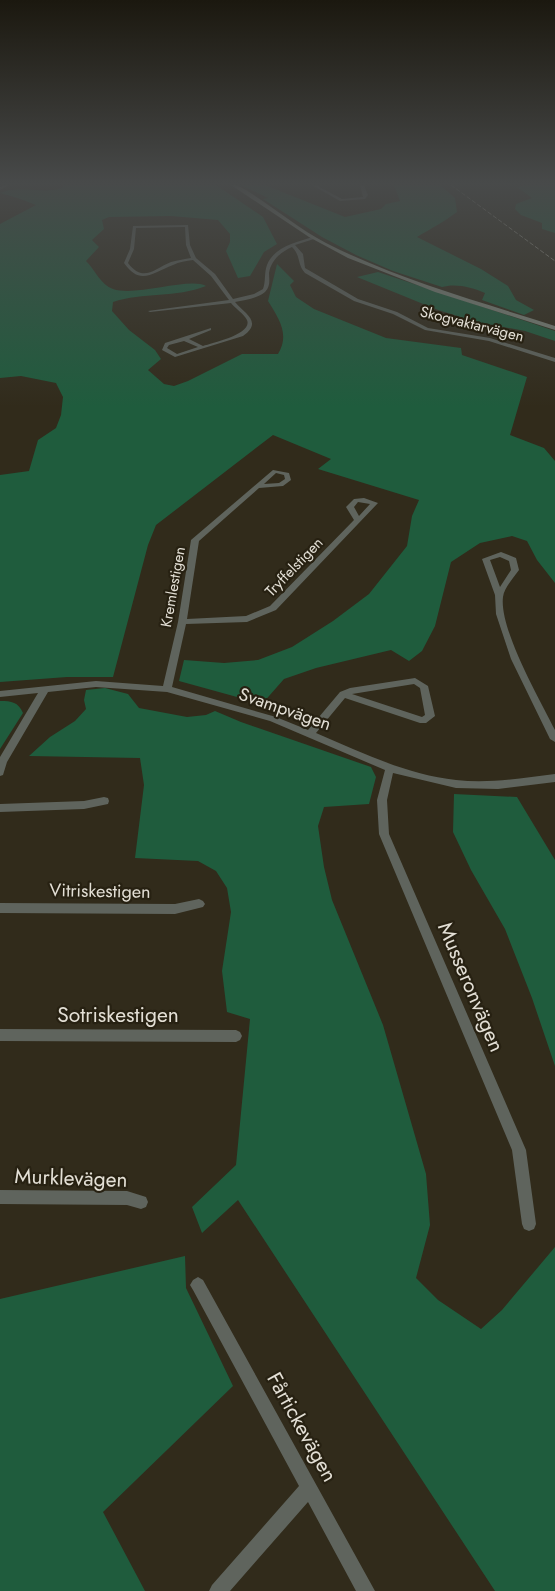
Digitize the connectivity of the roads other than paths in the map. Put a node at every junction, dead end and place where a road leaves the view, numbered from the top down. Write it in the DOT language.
graph roads {
  1 [pos="128,259"];
  2 [pos="193,259"];
  3 [pos="194,259"];
  4 [pos="274,259"];
  5 [pos="302,259"];
  6 [pos="359,259"];
  7 [pos="232,300"];
  8 [pos="150,311"];
  9 [pos="555,328"];
  10 [pos="210,329"];
  11 [pos="184,339"];
  12 [pos="202,347"];
  13 [pos="555,360"];
  14 [pos="258,486"];
  15 [pos="358,521"];
  16 [pos="499,595"];
  17 [pos="182,622"];
  18 [pos="167,689"];
  19 [pos="44,691"];
  20 [pos="0,694"];
  21 [pos="343,694"];
  22 [pos="311,733"];
  23 [pos="555,739"];
  24 [pos="390,768"];
  25 [pos="0,772"];
  26 [pos="555,778"];
  27 [pos="104,801"];
  28 [pos="0,808"];
  29 [pos="199,904"];
  30 [pos="0,908"];
  31 [pos="0,1035"];
  32 [pos="236,1036"];
  33 [pos="0,1197"];
  34 [pos="141,1202"];
  35 [pos="529,1224"];
  36 [pos="198,1285"];
  37 [pos="309,1487"];
  38 [pos="218,1591"];
  39 [pos="366,1591"];
  1 -- 2 [label="street"];
  3 -- 7 [label="street"];
  4 -- 7 [label="street"];
  5 -- 13 [label="street, Skogvaktarvägen"];
  6 -- 9 [label="main road"];
  7 -- 8 [label="street"];
  7 -- 12 [label="street"];
  10 -- 11 [label="street"];
  11 -- 12 [label="street"];
  11 -- 12 [label="street"];
  14 -- 17 [label="street, Kremlestigen"];
  15 -- 17 [label="street, Tryffelstigen"];
  16 -- 16 [label="street"];
  16 -- 23 [label="street"];
  17 -- 18 [label="street, Kremlestigen"];
  18 -- 19 [label="street, Svampvägen"];
  18 -- 22 [label="street, Svampvägen"];
  19 -- 20 [label="street, Svampvägen"];
  19 -- 25 [label="street"];
  21 -- 21 [label="street"];
  21 -- 22 [label="street"];
  22 -- 24 [label="street, Svampvägen"];
  24 -- 26 [label="street, Svampvägen"];
  24 -- 35 [label="street, Musseronvägen"];
  27 -- 28 [label="street"];
  29 -- 30 [label="street, Vitriskestigen"];
  31 -- 32 [label="street, Sotriskestigen"];
  33 -- 34 [label="street, Murklevägen"];
  36 -- 37 [label="street, Fårtickevägen"];
  37 -- 38 [label="street"];
  37 -- 39 [label="street, Fårtickevägen"];
}
